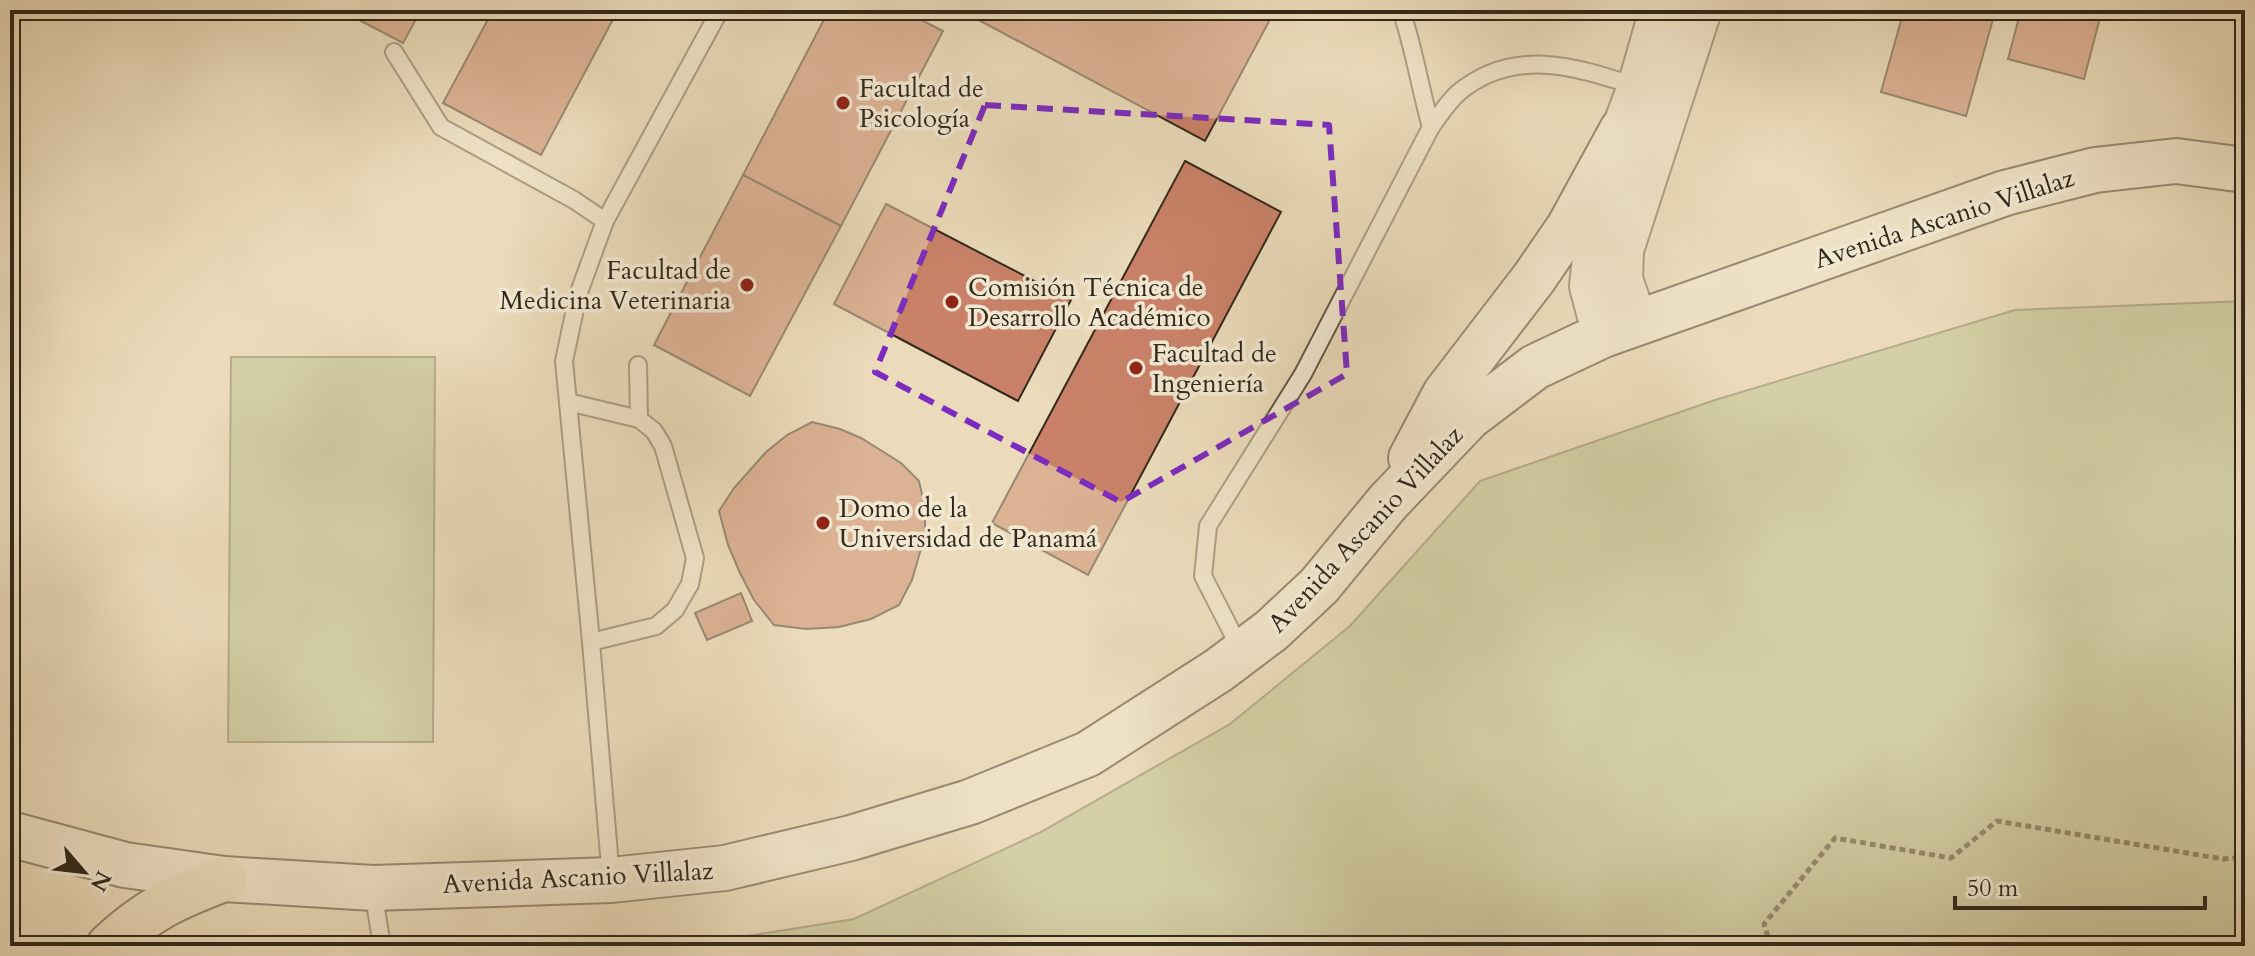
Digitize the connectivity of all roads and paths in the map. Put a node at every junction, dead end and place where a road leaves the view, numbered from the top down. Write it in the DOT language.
graph roads {
  1 [pos="720,10"];
  2 [pos="1401,10"];
  3 [pos="1660,10"];
  4 [pos="1701,10"];
  5 [pos="394,52"];
  6 [pos="1638,87"];
  7 [pos="1431,127"];
  8 [pos="1622,130"];
  9 [pos="2245,170"];
  10 [pos="605,221"];
  11 [pos="1620,329"];
  12 [pos="638,365"];
  13 [pos="568,402"];
  14 [pos="639,419"];
  15 [pos="1388,502"];
  16 [pos="591,642"];
  17 [pos="1243,653"];
  18 [pos="10,834"];
  19 [pos="2245,857"];
  20 [pos="224,879"];
  21 [pos="611,880"];
  22 [pos="373,888"];
  23 [pos="109,946"];
  24 [pos="382,946"];
  25 [pos="1771,946"];
  1 -- 10 [label="lane"];
  2 -- 7 [label="lane"];
  3 -- 6 [label="street"];
  4 -- 11 [label="street"];
  5 -- 10 [label="lane"];
  6 -- 7 [label="lane"];
  6 -- 8 [label="street"];
  7 -- 17 [label="lane"];
  8 -- 11 [label="street"];
  8 -- 15 [label="main road"];
  9 -- 11 [label="main road, Avenida Ascanio Villalaz"];
  10 -- 13 [label="lane"];
  11 -- 15 [label="main road, Avenida Ascanio Villalaz"];
  12 -- 14 [label="lane"];
  13 -- 14 [label="lane"];
  13 -- 16 [label="lane"];
  14 -- 16 [label="lane"];
  15 -- 17 [label="main road, Avenida Ascanio Villalaz"];
  16 -- 21 [label="lane"];
  17 -- 21 [label="main road, Avenida Ascanio Villalaz"];
  18 -- 20 [label="main road, Avenida Ascanio Villalaz"];
  19 -- 25 [label="path"];
  20 -- 22 [label="main road, Avenida Ascanio Villalaz"];
  20 -- 23 [label="highway"];
  21 -- 22 [label="main road, Avenida Ascanio Villalaz"];
  22 -- 24 [label="lane"];
}
